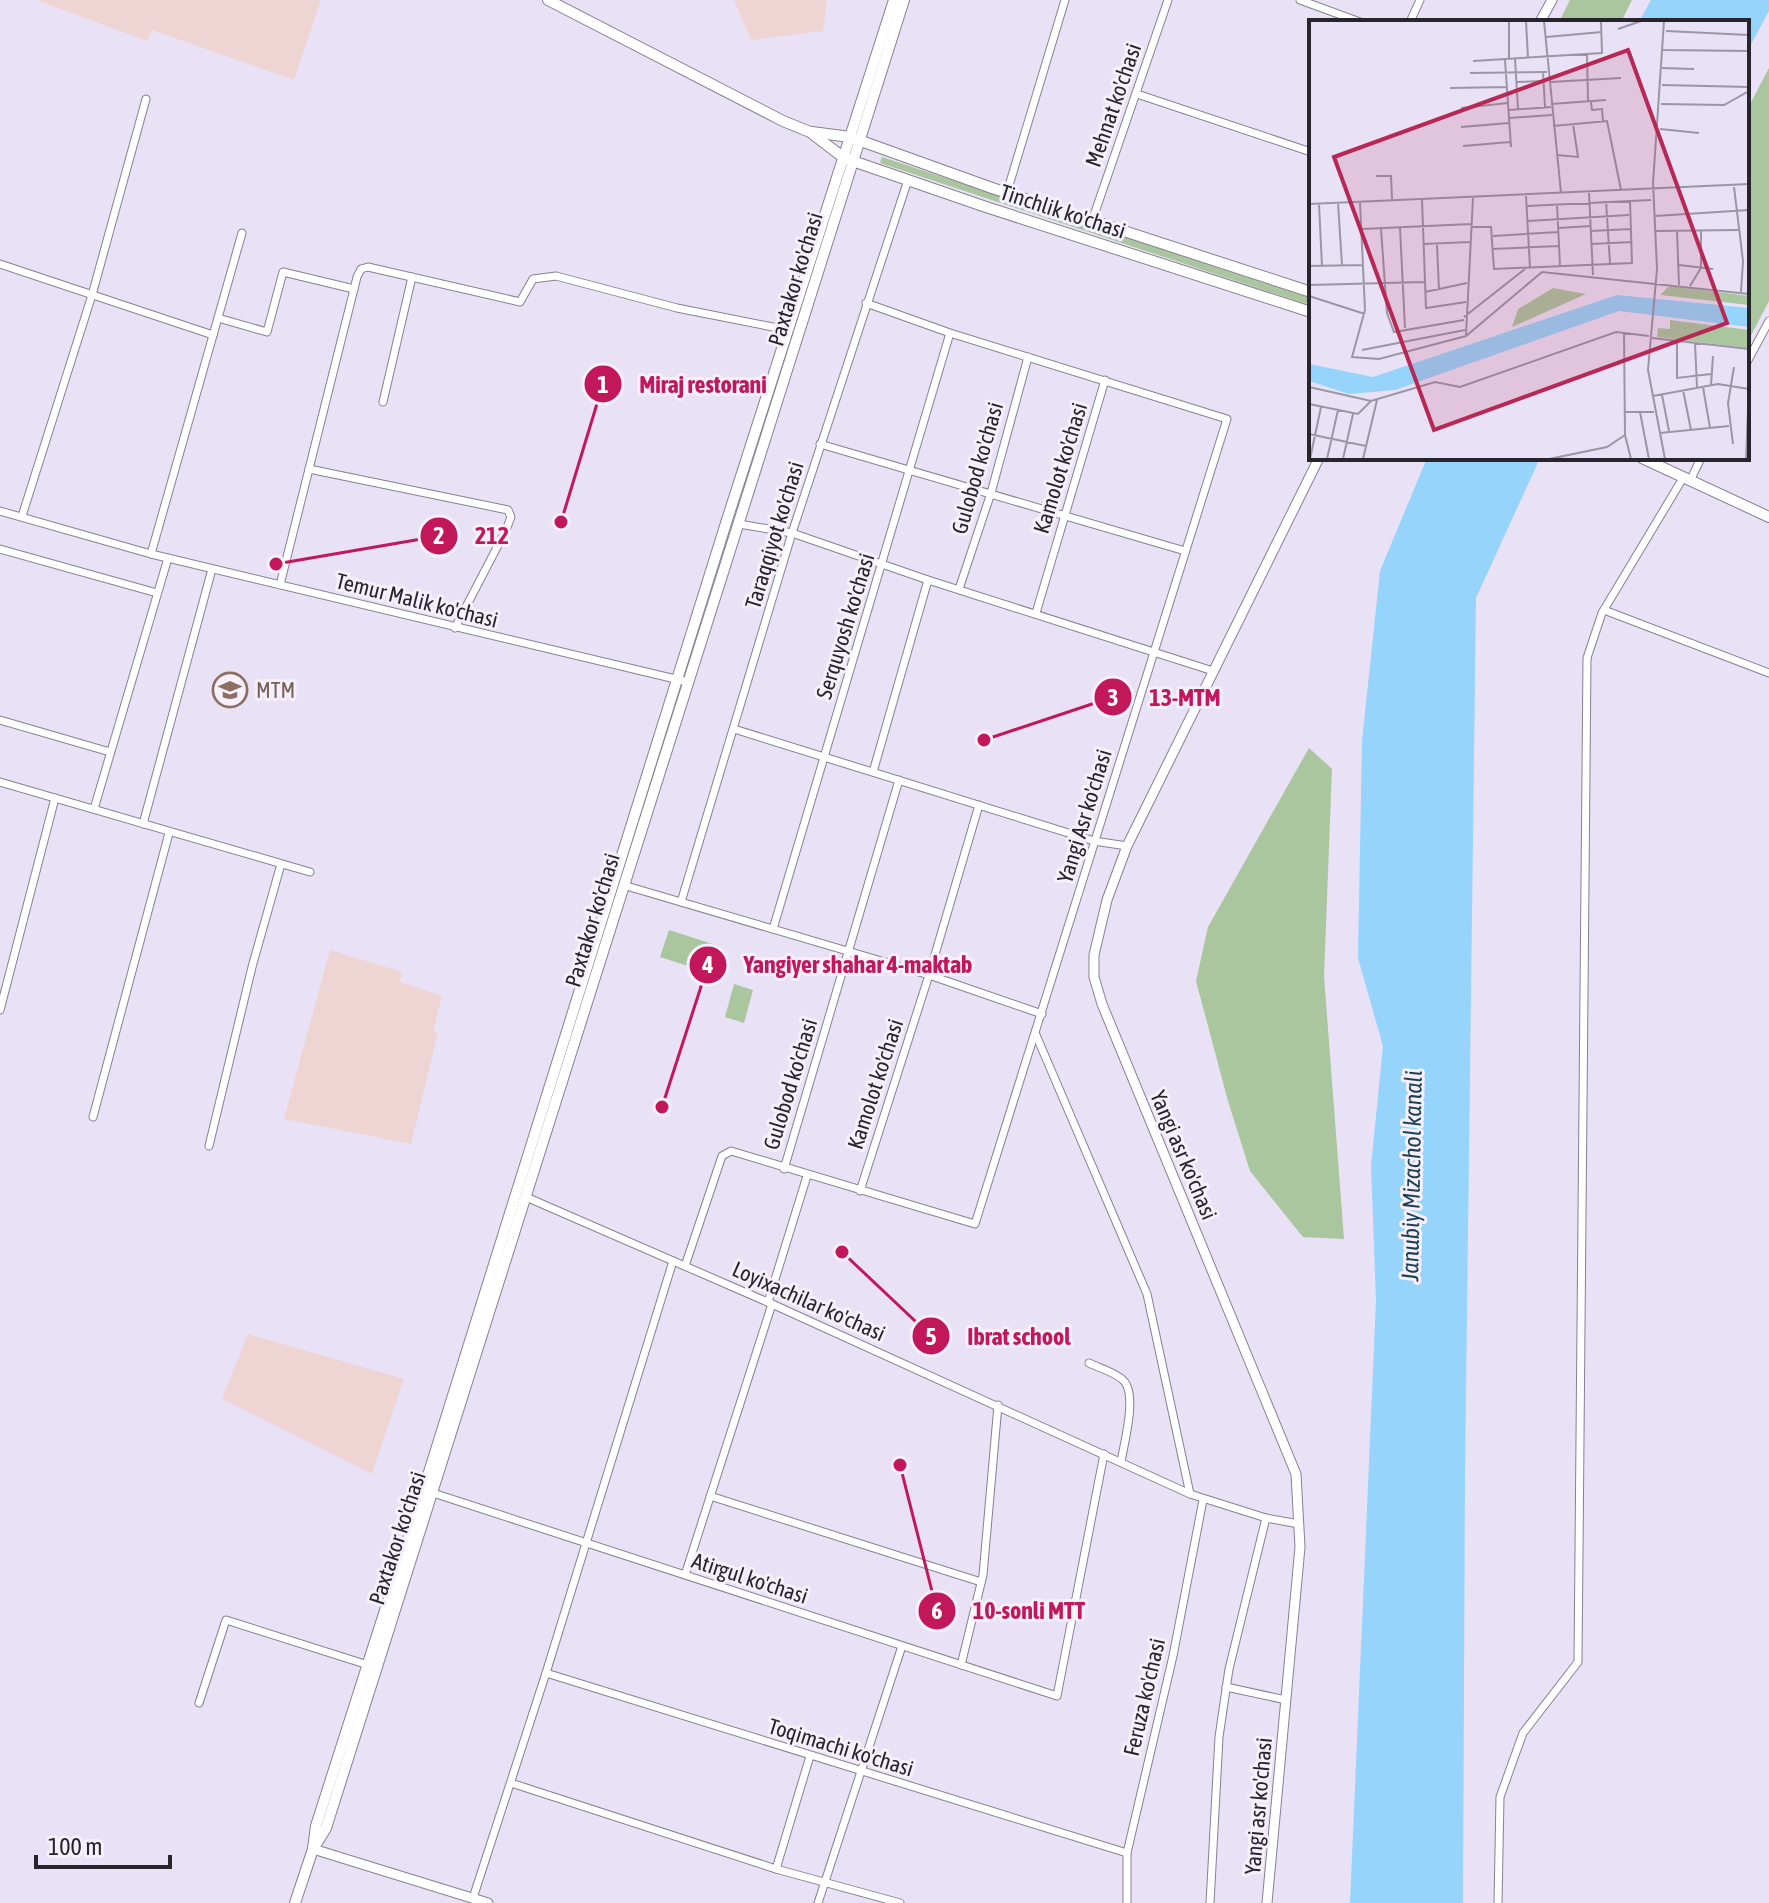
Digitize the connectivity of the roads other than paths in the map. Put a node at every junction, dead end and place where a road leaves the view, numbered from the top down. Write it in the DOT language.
graph roads {
  1 [pos="548,0"];
  2 [pos="894,0"];
  3 [pos="904,0"];
  4 [pos="1065,0"];
  5 [pos="1168,0"];
  6 [pos="1300,0"];
  7 [pos="1420,0"];
  8 [pos="1552,0"];
  9 [pos="1355,20"];
  10 [pos="1411,20"];
  11 [pos="1541,20"];
  12 [pos="1137,94"];
  13 [pos="146,99"];
  14 [pos="810,132"];
  15 [pos="855,139"];
  16 [pos="1309,151"];
  17 [pos="848,159"];
  18 [pos="908,180"];
  19 [pos="1007,192"];
  20 [pos="1092,221"];
  21 [pos="242,233"];
  22 [pos="0,264"];
  23 [pos="412,277"];
  24 [pos="354,289"];
  25 [pos="1309,291"];
  26 [pos="92,295"];
  27 [pos="866,303"];
  28 [pos="1309,311"];
  29 [pos="218,318"];
  30 [pos="1768,326"];
  31 [pos="788,330"];
  32 [pos="950,333"];
  33 [pos="213,335"];
  34 [pos="1028,357"];
  35 [pos="1749,359"];
  36 [pos="1105,380"];
  37 [pos="383,402"];
  38 [pos="820,444"];
  39 [pos="1318,460"];
  40 [pos="1646,460"];
  41 [pos="1700,460"];
  42 [pos="309,469"];
  43 [pos="910,470"];
  44 [pos="1687,480"];
  45 [pos="991,493"];
  46 [pos="0,511"];
  47 [pos="1065,514"];
  48 [pos="22,516"];
  49 [pos="1769,517"];
  50 [pos="739,524"];
  51 [pos="792,533"];
  52 [pos="0,549"];
  53 [pos="1185,551"];
  54 [pos="151,554"];
  55 [pos="168,558"];
  56 [pos="882,565"];
  57 [pos="212,569"];
  58 [pos="928,580"];
  59 [pos="280,585"];
  60 [pos="959,589"];
  61 [pos="157,593"];
  62 [pos="1604,610"];
  63 [pos="1036,613"];
  64 [pos="455,628"];
  65 [pos="1155,650"];
  66 [pos="1213,671"];
  67 [pos="1769,673"];
  68 [pos="683,681"];
  69 [pos="0,720"];
  70 [pos="734,729"];
  71 [pos="110,752"];
  72 [pos="824,758"];
  73 [pos="873,772"];
  74 [pos="899,780"];
  75 [pos="0,782"];
  76 [pos="55,798"];
  77 [pos="979,805"];
  78 [pos="94,809"];
  79 [pos="143,824"];
  80 [pos="169,833"];
  81 [pos="1094,841"];
  82 [pos="1127,846"];
  83 [pos="281,864"];
  84 [pos="310,872"];
  85 [pos="623,885"];
  86 [pos="681,902"];
  87 [pos="773,929"];
  88 [pos="849,952"];
  89 [pos="929,975"];
  90 [pos="0,1010"];
  91 [pos="1042,1014"];
  92 [pos="1036,1035"];
  93 [pos="93,1117"];
  94 [pos="209,1146"];
  95 [pos="784,1169"];
  96 [pos="807,1176"];
  97 [pos="860,1191"];
  98 [pos="526,1197"];
  99 [pos="975,1224"];
  100 [pos="673,1261"];
  101 [pos="685,1266"];
  102 [pos="770,1303"];
  103 [pos="1089,1363"];
  104 [pos="998,1405"];
  105 [pos="1104,1454"];
  106 [pos="1121,1462"];
  107 [pos="433,1493"];
  108 [pos="1190,1494"];
  109 [pos="710,1496"];
  110 [pos="1203,1500"];
  111 [pos="1266,1518"];
  112 [pos="1299,1524"];
  113 [pos="586,1543"];
  114 [pos="685,1575"];
  115 [pos="981,1582"];
  116 [pos="902,1646"];
  117 [pos="368,1665"];
  118 [pos="961,1665"];
  119 [pos="546,1673"];
  120 [pos="1226,1687"];
  121 [pos="1286,1700"];
  122 [pos="199,1703"];
  123 [pos="810,1756"];
  124 [pos="860,1772"];
  125 [pos="511,1783"];
  126 [pos="313,1849"];
  127 [pos="1127,1853"];
  128 [pos="776,1869"];
  129 [pos="824,1883"];
  130 [pos="473,1898"];
  131 [pos="295,1903"];
  132 [pos="488,1903"];
  133 [pos="818,1903"];
  134 [pos="900,1903"];
  135 [pos="1127,1903"];
  136 [pos="1210,1903"];
  137 [pos="1267,1903"];
  138 [pos="1498,1903"];
  1 -- 14 [label="main road, Tinchlik ko'chasi"];
  2 -- 15 [label="main road, Paxtakor ko'chasi"];
  3 -- 15 [label="main road, Paxtakor ko'chasi"];
  4 -- 19 [label="street"];
  5 -- 12 [label="street, Mehnat ko'chasi"];
  6 -- 9 [label="street"];
  7 -- 10 [label="street"];
  8 -- 11 [label="street"];
  12 -- 16 [label="street"];
  12 -- 20 [label="street, Mehnat ko'chasi"];
  13 -- 26 [label="street"];
  14 -- 15 [label="main road, Tinchlik ko'chasi"];
  14 -- 17 [label="main road, Tinchlik ko'chasi"];
  15 -- 17 [label="main road, Paxtakor ko'chasi"];
  15 -- 19 [label="main road, Tinchlik ko'chasi"];
  17 -- 18 [label="main road, Tinchlik ko'chasi"];
  17 -- 31 [label="main road, Paxtakor ko'chasi"];
  17 -- 50 [label="main road, Paxtakor ko'chasi"];
  18 -- 27 [label="street, Taraqqiyot ko'chasi"];
  18 -- 28 [label="main road, Tinchlik ko'chasi"];
  19 -- 20 [label="main road, Tinchlik ko'chasi"];
  20 -- 25 [label="main road, Tinchlik ko'chasi"];
  21 -- 29 [label="street"];
  22 -- 26 [label="street"];
  23 -- 24 [label="street"];
  23 -- 31 [label="street"];
  23 -- 37 [label="street"];
  24 -- 29 [label="street"];
  24 -- 42 [label="street"];
  26 -- 33 [label="street"];
  26 -- 48 [label="street"];
  27 -- 32 [label="street"];
  27 -- 38 [label="street, Taraqqiyot ko'chasi"];
  29 -- 33 [label="street"];
  30 -- 35 [label="street"];
  31 -- 68 [label="main road, Paxtakor ko'chasi"];
  32 -- 34 [label="street"];
  32 -- 43 [label="street, Serquyosh ko'chasi"];
  33 -- 54 [label="street"];
  34 -- 36 [label="street"];
  34 -- 45 [label="street, Gulobod ko'chasi"];
  36 -- 47 [label="street, Kamolot ko'chasi"];
  36 -- 53 [label="street, Yangi Asr ko'chasi"];
  38 -- 43 [label="street"];
  38 -- 51 [label="street, Taraqqiyot ko'chasi"];
  39 -- 66 [label="street, Yangi asr ko'chasi"];
  40 -- 44 [label="main road"];
  41 -- 44 [label="street"];
  42 -- 59 [label="street"];
  42 -- 64 [label="street"];
  43 -- 45 [label="street"];
  43 -- 56 [label="street, Serquyosh ko'chasi"];
  44 -- 49 [label="main road"];
  44 -- 62 [label="street"];
  45 -- 47 [label="street"];
  45 -- 60 [label="street, Gulobod ko'chasi"];
  46 -- 48 [label="street, Temur Malik ko'chasi"];
  47 -- 53 [label="street"];
  47 -- 63 [label="street, Kamolot ko'chasi"];
  48 -- 54 [label="street, Temur Malik ko'chasi"];
  50 -- 51 [label="street"];
  50 -- 68 [label="main road, Paxtakor ko'chasi"];
  51 -- 56 [label="street"];
  51 -- 70 [label="street, Taraqqiyot ko'chasi"];
  52 -- 61 [label="street"];
  53 -- 65 [label="street, Yangi Asr ko'chasi"];
  54 -- 55 [label="street, Temur Malik ko'chasi"];
  55 -- 57 [label="street, Temur Malik ko'chasi"];
  55 -- 61 [label="street"];
  56 -- 58 [label="street"];
  56 -- 72 [label="street, Serquyosh ko'chasi"];
  57 -- 59 [label="street, Temur Malik ko'chasi"];
  57 -- 79 [label="street"];
  58 -- 60 [label="street"];
  58 -- 73 [label="street"];
  59 -- 64 [label="street, Temur Malik ko'chasi"];
  60 -- 63 [label="street"];
  61 -- 71 [label="street"];
  62 -- 67 [label="street"];
  62 -- 138 [label="street"];
  63 -- 65 [label="street"];
  64 -- 68 [label="street, Temur Malik ko'chasi"];
  65 -- 66 [label="street"];
  65 -- 81 [label="street, Yangi Asr ko'chasi"];
  66 -- 82 [label="street, Yangi asr ko'chasi"];
  68 -- 85 [label="main road, Paxtakor ko'chasi"];
  68 -- 117 [label="main road, Paxtakor ko'chasi"];
  69 -- 71 [label="street"];
  70 -- 72 [label="street"];
  70 -- 86 [label="street, Taraqqiyot ko'chasi"];
  71 -- 78 [label="street"];
  72 -- 73 [label="street"];
  72 -- 87 [label="street, Serquyosh ko'chasi"];
  73 -- 74 [label="street"];
  74 -- 77 [label="street"];
  74 -- 88 [label="street, Gulobod ko'chasi"];
  75 -- 76 [label="street"];
  76 -- 78 [label="street"];
  76 -- 90 [label="street"];
  77 -- 81 [label="street"];
  77 -- 89 [label="street, Kamolot ko'chasi"];
  78 -- 79 [label="street"];
  79 -- 80 [label="street"];
  80 -- 83 [label="street"];
  80 -- 93 [label="street"];
  81 -- 82 [label="street"];
  81 -- 91 [label="street, Yangi Asr ko'chasi"];
  82 -- 112 [label="street, Yangi asr ko'chasi"];
  83 -- 84 [label="street"];
  83 -- 94 [label="street"];
  85 -- 86 [label="street"];
  85 -- 98 [label="main road, Paxtakor ko'chasi"];
  86 -- 87 [label="street"];
  87 -- 88 [label="street"];
  88 -- 89 [label="street"];
  88 -- 95 [label="street, Gulobod ko'chasi"];
  89 -- 91 [label="street"];
  89 -- 97 [label="street, Kamolot ko'chasi"];
  91 -- 92 [label="street, Yangi Asr ko'chasi"];
  92 -- 99 [label="street, Yangi Asr ko'chasi"];
  92 -- 108 [label="street"];
  95 -- 96 [label="street, Gulobod ko'chasi"];
  95 -- 101 [label="street, Gulobod ko'chasi"];
  96 -- 97 [label="street, Gulobod ko'chasi"];
  96 -- 102 [label="street"];
  97 -- 99 [label="street, Gulobod ko'chasi"];
  98 -- 100 [label="street, Loyixachilar ko'chasi"];
  98 -- 107 [label="main road, Paxtakor ko'chasi"];
  100 -- 101 [label="street, Loyixachilar ko'chasi"];
  100 -- 113 [label="street"];
  101 -- 102 [label="street, Loyixachilar ko'chasi"];
  102 -- 104 [label="street, Loyixachilar ko'chasi"];
  102 -- 109 [label="street"];
  103 -- 106 [label="street"];
  104 -- 105 [label="street, Loyixachilar ko'chasi"];
  104 -- 115 [label="street"];
  105 -- 106 [label="street, Loyixachilar ko'chasi"];
  105 -- 118 [label="street, Atirgul ko'chasi"];
  106 -- 108 [label="street, Loyixachilar ko'chasi"];
  107 -- 113 [label="street, Atirgul ko'chasi"];
  107 -- 126 [label="main road, Paxtakor ko'chasi"];
  108 -- 110 [label="street, Loyixachilar ko'chasi"];
  109 -- 114 [label="street"];
  109 -- 115 [label="street"];
  110 -- 111 [label="street, Loyixachilar ko'chasi"];
  110 -- 127 [label="street, Feruza ko'chasi"];
  111 -- 112 [label="street, Loyixachilar ko'chasi"];
  111 -- 120 [label="street"];
  112 -- 121 [label="street, Yangi asr ko'chasi"];
  113 -- 114 [label="street, Atirgul ko'chasi"];
  113 -- 119 [label="street"];
  114 -- 116 [label="street, Atirgul ko'chasi"];
  115 -- 118 [label="street"];
  116 -- 118 [label="street, Atirgul ko'chasi"];
  116 -- 124 [label="street"];
  117 -- 122 [label="street"];
  117 -- 126 [label="main road, Paxtakor ko'chasi"];
  119 -- 123 [label="street, Toqimachi ko'chasi"];
  119 -- 125 [label="street"];
  120 -- 121 [label="street"];
  120 -- 136 [label="street"];
  121 -- 137 [label="street, Yangi asr ko'chasi"];
  123 -- 124 [label="street, Toqimachi ko'chasi"];
  123 -- 128 [label="street"];
  124 -- 127 [label="street, Toqimachi ko'chasi"];
  124 -- 129 [label="street"];
  125 -- 128 [label="street"];
  125 -- 130 [label="street"];
  126 -- 130 [label="street"];
  126 -- 131 [label="main road, Paxtakor ko'chasi"];
  127 -- 135 [label="street, Feruza ko'chasi"];
  128 -- 129 [label="street"];
  129 -- 133 [label="street"];
  129 -- 134 [label="street"];
  130 -- 132 [label="street"];
}
